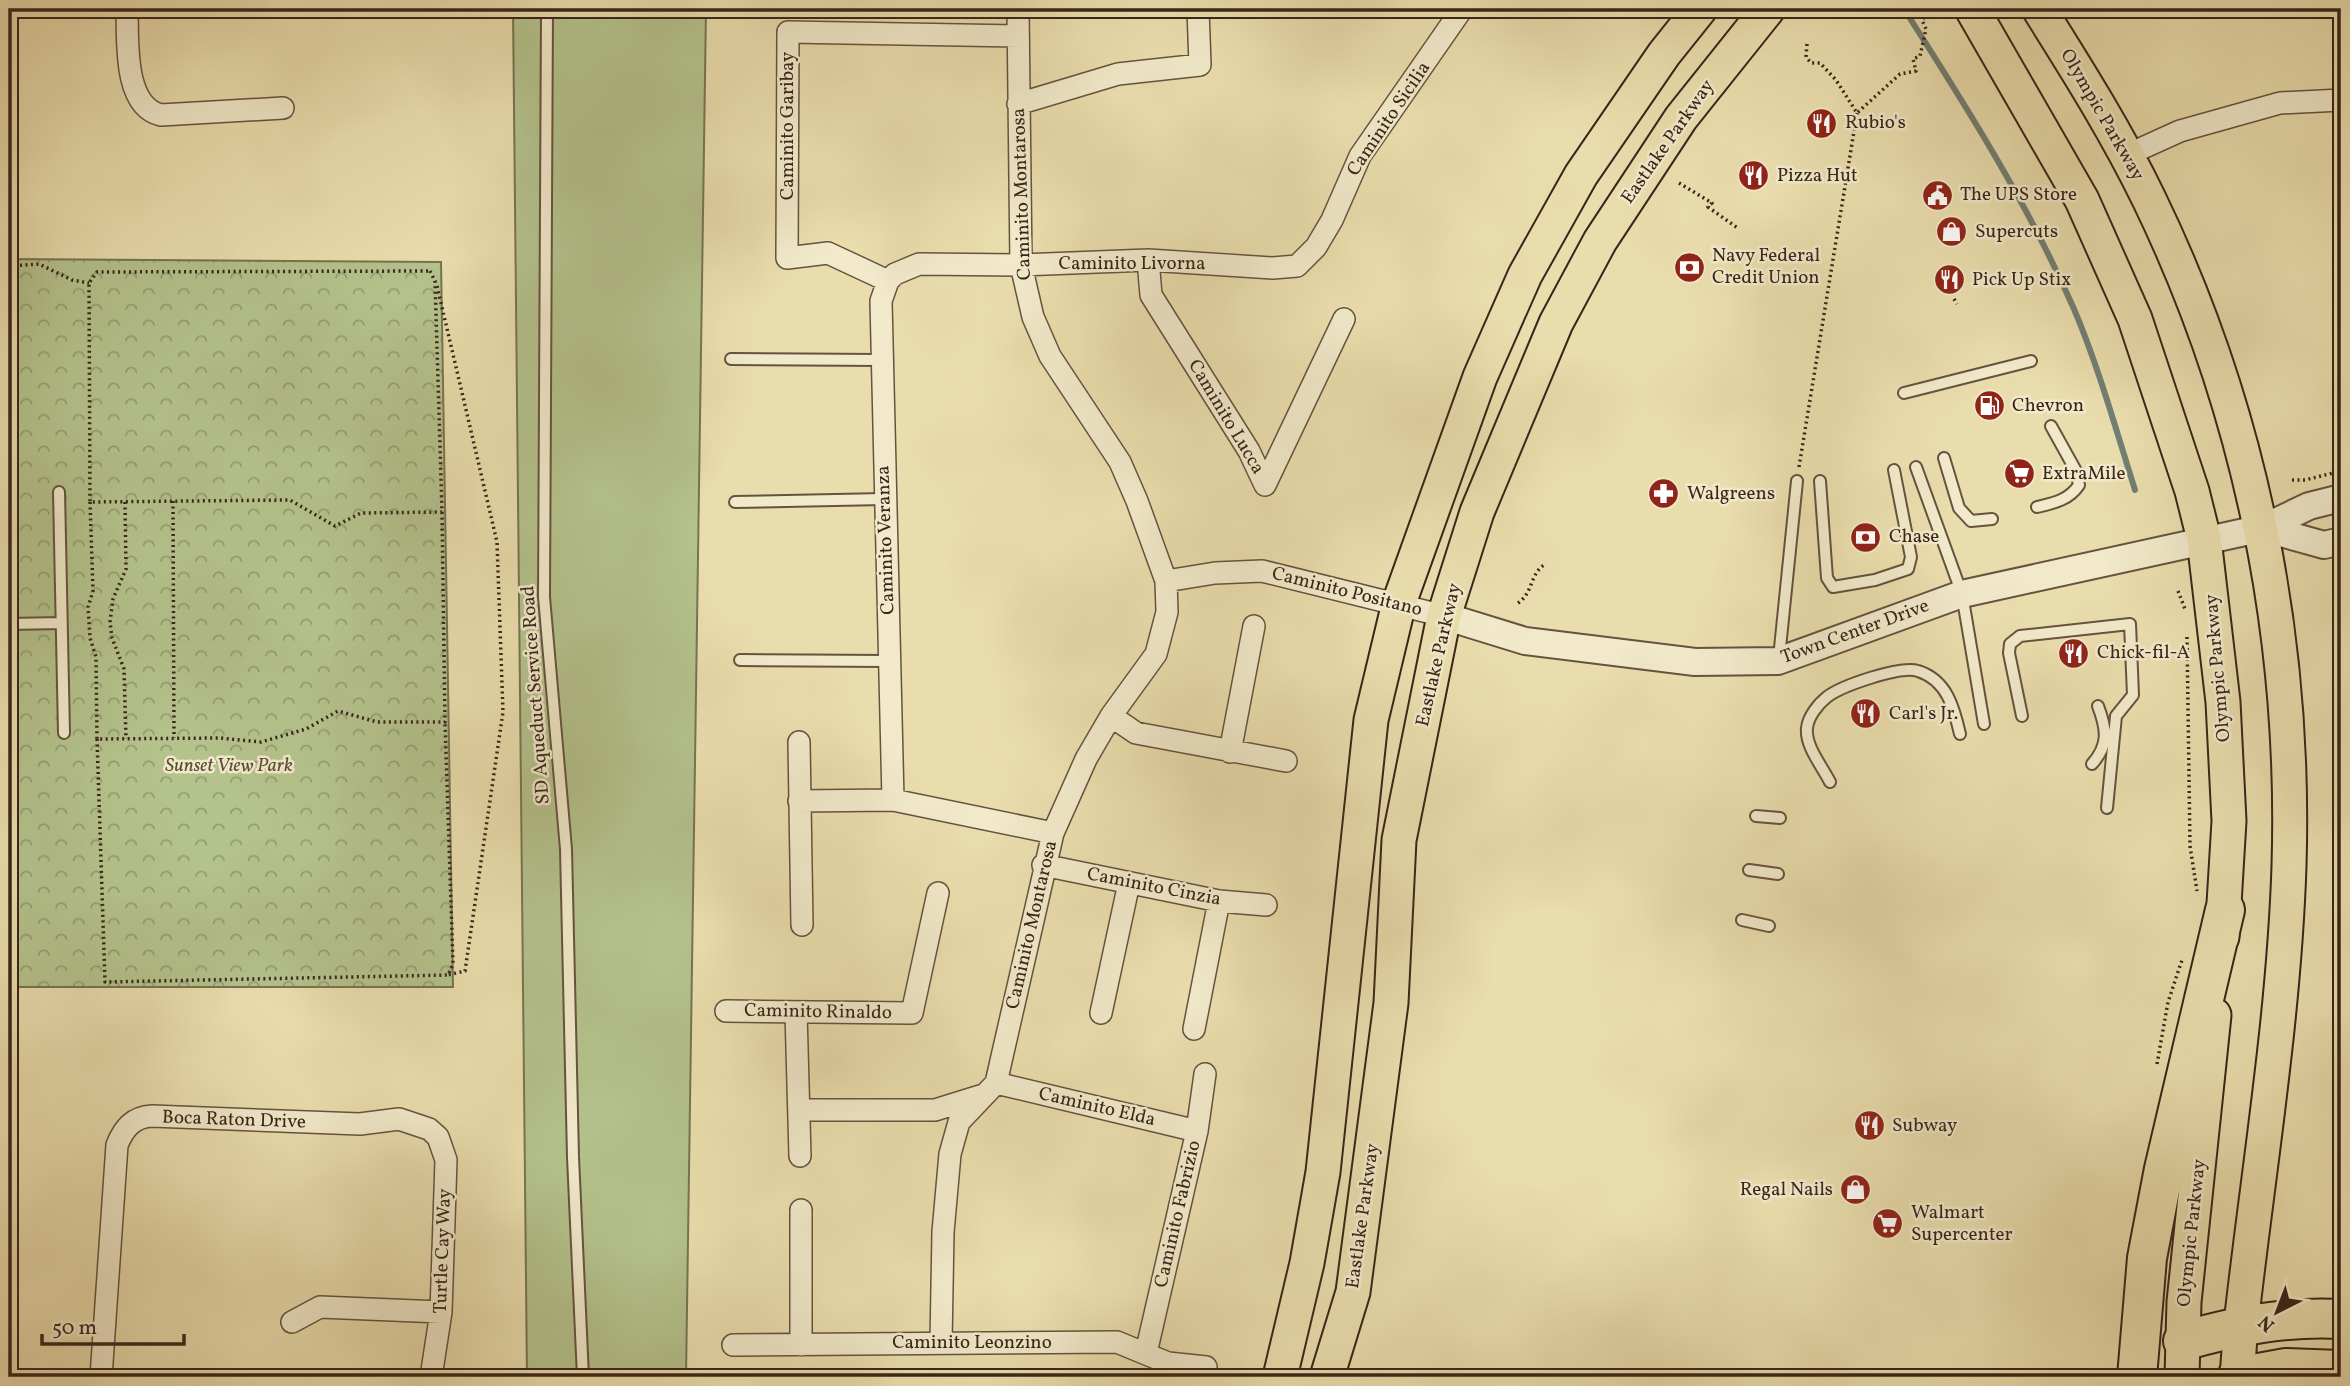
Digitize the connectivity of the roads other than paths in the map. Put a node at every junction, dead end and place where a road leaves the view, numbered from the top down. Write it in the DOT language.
graph roads {
  1 [pos="127,9"];
  2 [pos="547,9"];
  3 [pos="1018,9"];
  4 [pos="1198,9"];
  5 [pos="1462,9"];
  6 [pos="1700,9"];
  7 [pos="1768,9"];
  8 [pos="1972,9"];
  9 [pos="2039,9"];
  10 [pos="1018,36"];
  11 [pos="2341,100"];
  12 [pos="1018,104"];
  13 [pos="283,108"];
  14 [pos="2127,155"];
  15 [pos="1148,260"];
  16 [pos="1021,265"];
  17 [pos="1297,266"];
  18 [pos="888,281"];
  19 [pos="1344,319"];
  20 [pos="731,359"];
  21 [pos="881,360"];
  22 [pos="2031,361"];
  23 [pos="1904,393"];
  24 [pos="2051,426"];
  25 [pos="1944,458"];
  26 [pos="1916,467"];
  27 [pos="1894,470"];
  28 [pos="1797,481"];
  29 [pos="1820,481"];
  30 [pos="59,492"];
  31 [pos="2341,498"];
  32 [pos="884,499"];
  33 [pos="735,502"];
  34 [pos="2037,507"];
  35 [pos="1992,519"];
  36 [pos="2263,528"];
  37 [pos="2204,539"];
  38 [pos="2341,541"];
  39 [pos="1166,581"];
  40 [pos="1962,594"];
  41 [pos="1399,603"];
  42 [pos="1444,616"];
  43 [pos="61,623"];
  44 [pos="9,624"];
  45 [pos="1254,626"];
  46 [pos="740,660"];
  47 [pos="889,661"];
  48 [pos="1778,661"];
  49 [pos="2098,706"];
  50 [pos="1111,716"];
  51 [pos="2022,716"];
  52 [pos="1984,724"];
  53 [pos="64,733"];
  54 [pos="1960,734"];
  55 [pos="799,742"];
  56 [pos="1230,752"];
  57 [pos="1286,761"];
  58 [pos="2092,764"];
  59 [pos="1830,782"];
  60 [pos="893,800"];
  61 [pos="799,801"];
  62 [pos="2107,808"];
  63 [pos="1756,816"];
  64 [pos="1780,818"];
  65 [pos="1053,833"];
  66 [pos="1043,865"];
  67 [pos="1749,870"];
  68 [pos="1778,874"];
  69 [pos="1129,883"];
  70 [pos="938,893"];
  71 [pos="1219,901"];
  72 [pos="2212,902"];
  73 [pos="1266,905"];
  74 [pos="1741,920"];
  75 [pos="802,925"];
  76 [pos="1769,926"];
  77 [pos="726,1011"];
  78 [pos="796,1012"];
  79 [pos="1101,1013"];
  80 [pos="1194,1029"];
  81 [pos="1205,1074"];
  82 [pos="989,1089"];
  83 [pos="799,1110"];
  84 [pos="429,1129"];
  85 [pos="1197,1131"];
  86 [pos="800,1156"];
  87 [pos="801,1210"];
  88 [pos="442,1312"];
  89 [pos="2341,1319"];
  90 [pos="292,1322"];
  91 [pos="2241,1324"];
  92 [pos="942,1342"];
  93 [pos="733,1345"];
  94 [pos="801,1345"];
  95 [pos="1146,1353"];
  96 [pos="2182,1359"];
  97 [pos="1206,1367"];
  98 [pos="2341,1370"];
  99 [pos="101,1377"];
  100 [pos="431,1377"];
  101 [pos="583,1377"];
  102 [pos="1280,1377"];
  103 [pos="1327,1377"];
  104 [pos="2137,1377"];
  105 [pos="2237,1377"];
  1 -- 13 [label="street"];
  2 -- 101 [label="lane, SD Aqueduct Service Road"];
  3 -- 10 [label="street, Caminito Montarosa"];
  4 -- 12 [label="street"];
  5 -- 17 [label="street, Caminito Sicilia"];
  6 -- 41 [label="main road"];
  7 -- 42 [label="main road, Eastlake Parkway"];
  8 -- 37 [label="main road, Olympic Parkway"];
  9 -- 14 [label="main road, Olympic Parkway"];
  10 -- 12 [label="street, Caminito Montarosa"];
  10 -- 18 [label="street, Caminito Garibay"];
  11 -- 14 [label="street"];
  12 -- 16 [label="street, Caminito Montarosa"];
  14 -- 36 [label="main road, Olympic Parkway"];
  15 -- 16 [label="street, Caminito Livorna"];
  15 -- 17 [label="street, Caminito Livorna"];
  15 -- 19 [label="street, Caminito Lucca"];
  16 -- 18 [label="street, Caminito Livorna"];
  16 -- 39 [label="street, Caminito Montarosa"];
  18 -- 21 [label="street, Caminito Veranza"];
  20 -- 21 [label="lane"];
  21 -- 32 [label="street, Caminito Veranza"];
  22 -- 23 [label="lane"];
  24 -- 34 [label="lane"];
  25 -- 35 [label="lane"];
  26 -- 40 [label="lane"];
  27 -- 29 [label="lane"];
  28 -- 48 [label="lane"];
  30 -- 43 [label="lane"];
  31 -- 36 [label="street, Town Center Drive"];
  32 -- 33 [label="lane"];
  32 -- 47 [label="street, Caminito Veranza"];
  36 -- 37 [label="street, Town Center Drive"];
  36 -- 38 [label="street, Town Center Drive"];
  36 -- 91 [label="main road, Olympic Parkway"];
  37 -- 40 [label="street, Town Center Drive"];
  37 -- 72 [label="main road, Olympic Parkway"];
  39 -- 41 [label="street, Caminito Positano"];
  39 -- 50 [label="street, Caminito Montarosa"];
  40 -- 48 [label="street, Town Center Drive"];
  40 -- 52 [label="lane"];
  41 -- 42 [label="street, Caminito Positano"];
  41 -- 102 [label="main road"];
  42 -- 48 [label="street, Town Center Drive"];
  42 -- 103 [label="main road, Eastlake Parkway"];
  43 -- 44 [label="lane"];
  43 -- 53 [label="lane"];
  45 -- 56 [label="street"];
  46 -- 47 [label="lane"];
  47 -- 60 [label="street, Caminito Veranza"];
  49 -- 58 [label="lane"];
  50 -- 56 [label="street"];
  50 -- 65 [label="street, Caminito Montarosa"];
  51 -- 62 [label="lane"];
  54 -- 59 [label="lane"];
  55 -- 61 [label="street"];
  56 -- 57 [label="street"];
  60 -- 61 [label="street"];
  60 -- 65 [label="street"];
  61 -- 75 [label="street"];
  63 -- 64 [label="lane"];
  65 -- 66 [label="street, Caminito Montarosa"];
  66 -- 69 [label="street, Caminito Cinzia"];
  66 -- 82 [label="street, Caminito Montarosa"];
  67 -- 68 [label="lane"];
  69 -- 71 [label="street, Caminito Cinzia"];
  69 -- 79 [label="street"];
  70 -- 78 [label="street, Caminito Rinaldo"];
  71 -- 73 [label="street, Caminito Cinzia"];
  71 -- 80 [label="street"];
  72 -- 96 [label="main road, Olympic Parkway"];
  72 -- 104 [label="highway"];
  74 -- 76 [label="lane"];
  77 -- 78 [label="street, Caminito Rinaldo"];
  78 -- 83 [label="street"];
  81 -- 85 [label="street, Caminito Fabrizio"];
  82 -- 83 [label="street"];
  82 -- 85 [label="street, Caminito Elda"];
  82 -- 92 [label="street, Caminito Montarosa"];
  83 -- 86 [label="street"];
  84 -- 88 [label="street, Turtle Cay Way"];
  84 -- 99 [label="street, Boca Raton Drive"];
  85 -- 95 [label="street, Caminito Fabrizio"];
  87 -- 94 [label="street"];
  88 -- 90 [label="street"];
  88 -- 100 [label="street, Turtle Cay Way"];
  89 -- 91 [label="highway"];
  91 -- 96 [label="highway"];
  91 -- 105 [label="main road, Olympic Parkway"];
  92 -- 94 [label="street, Caminito Leonzino"];
  92 -- 95 [label="street, Caminito Leonzino"];
  93 -- 94 [label="street, Caminito Leonzino"];
  95 -- 97 [label="street, Caminito Leonzino"];
  98 -- 105 [label="highway"];
}
